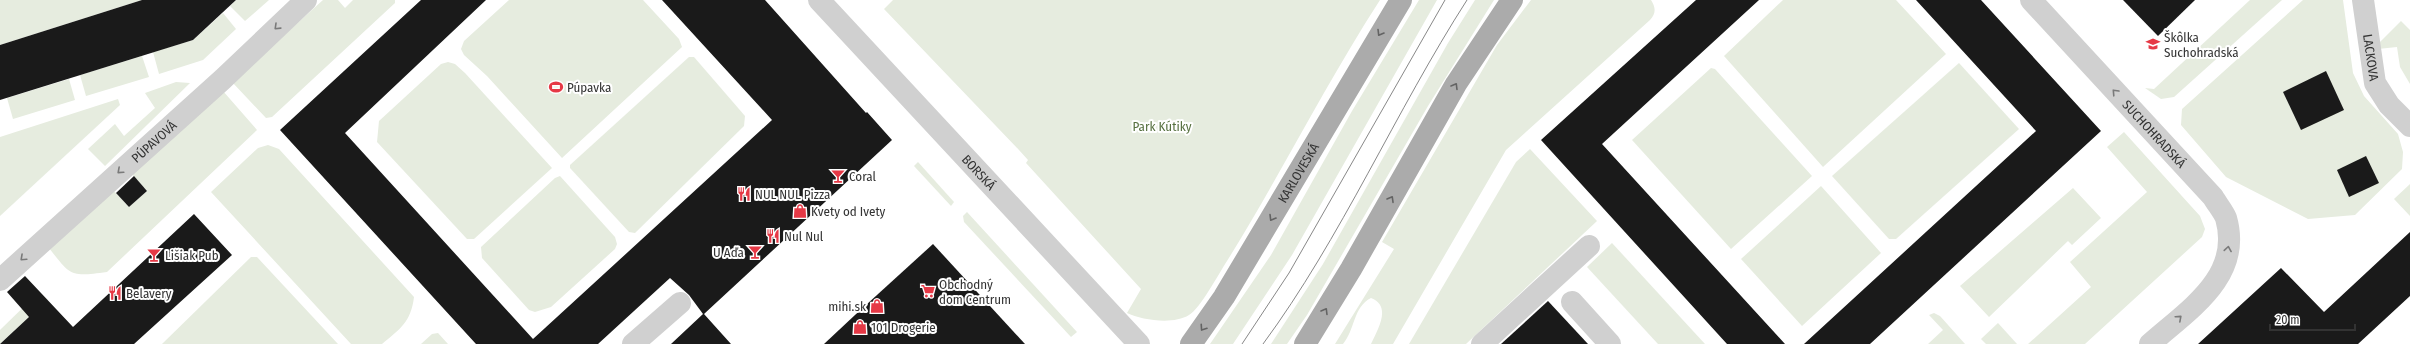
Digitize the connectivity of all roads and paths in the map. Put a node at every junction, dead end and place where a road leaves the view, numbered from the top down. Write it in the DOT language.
graph roads {
  1 [pos="306,0"];
  2 [pos="820,0"];
  3 [pos="1401,0"];
  4 [pos="1512,0"];
  5 [pos="2031,0"];
  6 [pos="2363,0"];
  7 [pos="2410,126"];
  8 [pos="1589,246"];
  9 [pos="0,280"];
  10 [pos="1572,302"];
  11 [pos="680,303"];
  12 [pos="633,344"];
  13 [pos="1138,344"];
  14 [pos="1191,344"];
  15 [pos="1305,344"];
  16 [pos="1482,344"];
  17 [pos="1610,344"];
  18 [pos="2150,344"];
  1 -- 9 [label="street, PÚPAVOVÁ, one-way"];
  2 -- 13 [label="street, BORSKÁ"];
  3 -- 14 [label="main road, KARLOVESKÁ, one-way"];
  15 -- 4 [label="main road, one-way"];
  18 -- 5 [label="street, SUCHOHRADSKÁ, one-way"];
  6 -- 7 [label="street, LACKOVA"];
  8 -- 16 [label="street"];
  10 -- 17 [label="street"];
  11 -- 12 [label="street"];
}
